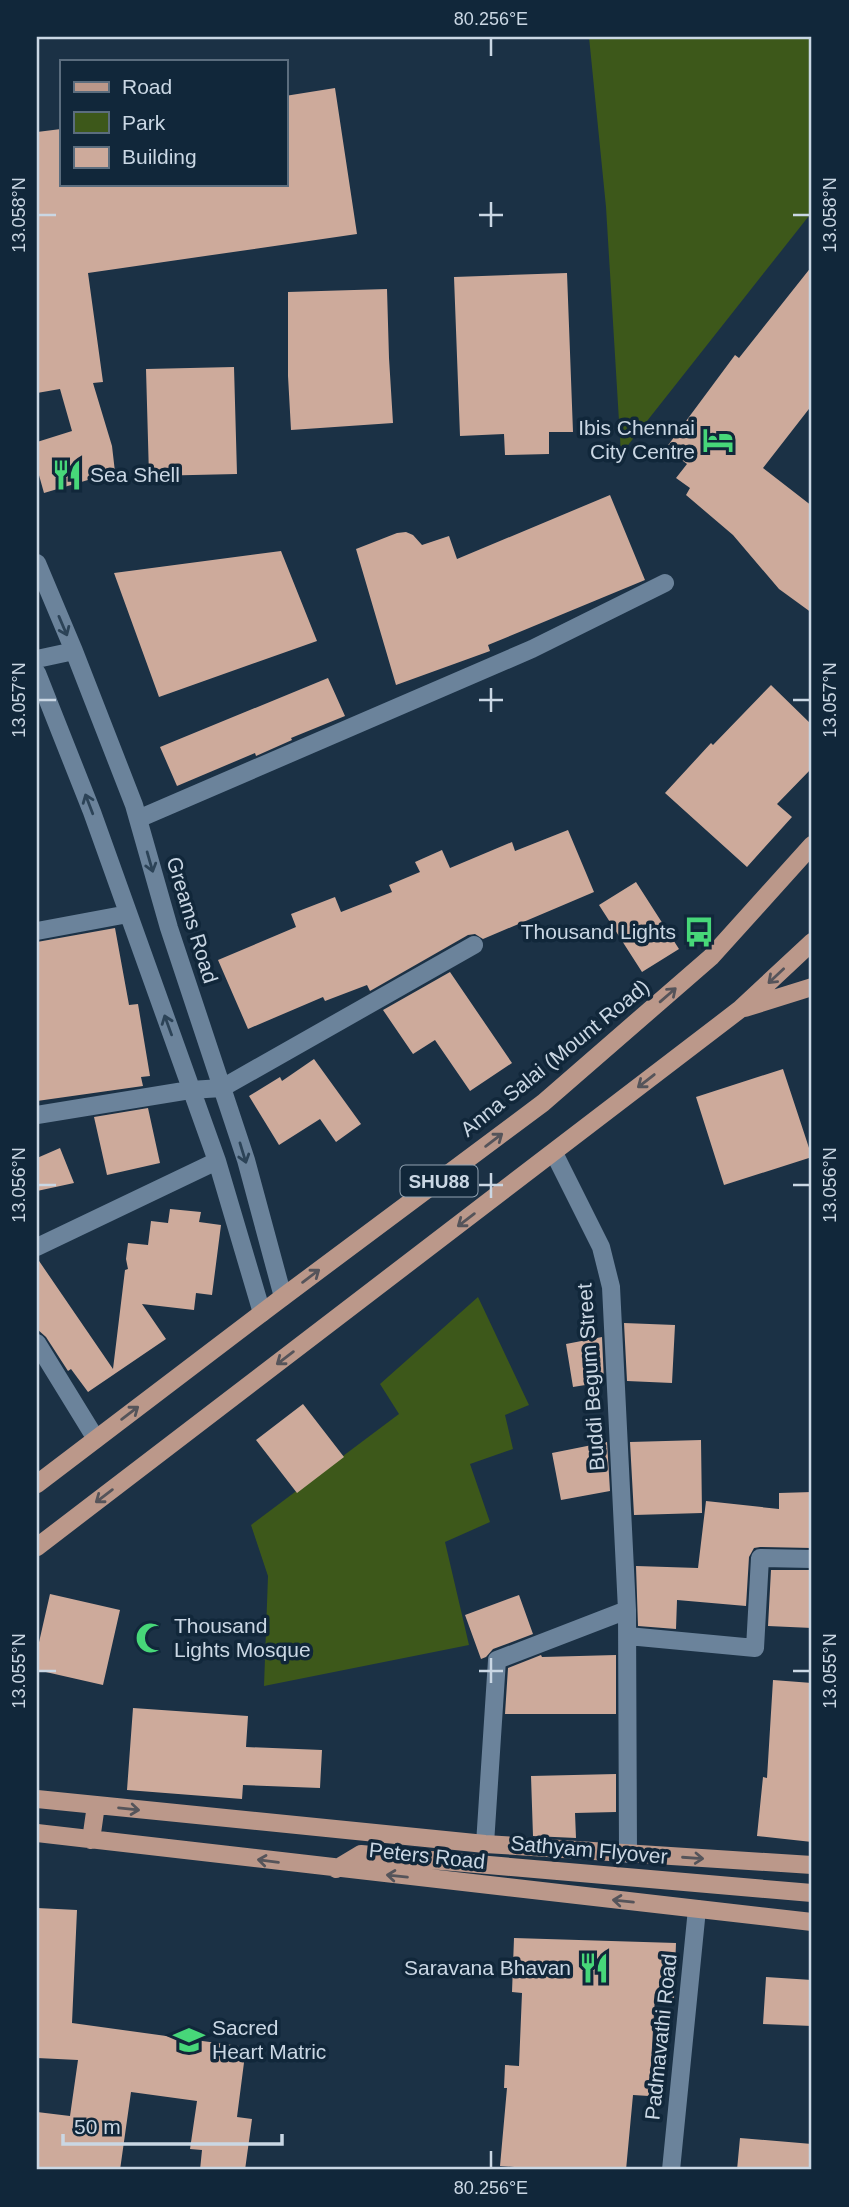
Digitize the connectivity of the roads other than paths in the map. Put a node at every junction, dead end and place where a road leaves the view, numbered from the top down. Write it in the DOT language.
graph roads {
  1 [pos="37,563"];
  2 [pos="665,583"];
  3 [pos="74,651"];
  4 [pos="37,659"];
  5 [pos="37,673"];
  6 [pos="138,819"];
  7 [pos="812,846"];
  8 [pos="128,915"];
  9 [pos="37,931"];
  10 [pos="812,942"];
  11 [pos="474,944"];
  12 [pos="812,987"];
  13 [pos="739,1010"];
  14 [pos="222,1088"];
  15 [pos="190,1090"];
  16 [pos="37,1115"];
  17 [pos="554,1153"];
  18 [pos="217,1161"];
  19 [pos="37,1247"];
  20 [pos="283,1297"];
  21 [pos="262,1313"];
  22 [pos="37,1343"];
  23 [pos="96,1439"];
  24 [pos="37,1485"];
  25 [pos="37,1547"];
  26 [pos="812,1559"];
  27 [pos="627,1610"];
  28 [pos="628,1636"];
  29 [pos="37,1799"];
  30 [pos="96,1805"];
  31 [pos="332,1830"];
  32 [pos="37,1833"];
  33 [pos="90,1840"];
  34 [pos="485,1844"];
  35 [pos="361,1854"];
  36 [pos="628,1854"];
  37 [pos="812,1865"];
  38 [pos="336,1869"];
  39 [pos="812,1894"];
  40 [pos="697,1909"];
  41 [pos="812,1922"];
  42 [pos="671,2170"];
  1 -- 3 [label="street, Greams Road, one-way"];
  2 -- 6 [label="street"];
  3 -- 4 [label="street"];
  3 -- 6 [label="street, Greams Road"];
  8 -- 5 [label="street, one-way"];
  6 -- 14 [label="street, Greams Road, one-way"];
  20 -- 7 [label="main road, Anna Salai (Mount Road) / SHU88, one-way"];
  8 -- 9 [label="street"];
  15 -- 8 [label="street, one-way"];
  10 -- 13 [label="main road, SHU88, one-way"];
  11 -- 14 [label="street"];
  12 -- 13 [label="main road"];
  13 -- 17 [label="main road, SHU88, one-way"];
  14 -- 15 [label="street"];
  14 -- 20 [label="street, Greams Road, one-way"];
  15 -- 16 [label="street"];
  15 -- 18 [label="street"];
  17 -- 25 [label="main road, SHU88, one-way"];
  17 -- 27 [label="street, Buddi Begum Street"];
  18 -- 19 [label="street"];
  18 -- 21 [label="street"];
  20 -- 21 [label="main road, Anna Salai (Mount Road) / SHU88"];
  23 -- 21 [label="main road, Anna Salai (Mount Road) / SHU88, one-way"];
  22 -- 23 [label="street"];
  23 -- 24 [label="main road, Anna Salai (Mount Road) / SHU88"];
  26 -- 28 [label="street"];
  27 -- 28 [label="street, Buddi Begum Street"];
  27 -- 34 [label="street"];
  28 -- 36 [label="street, Buddi Begum Street"];
  29 -- 30 [label="main road, Peters Road"];
  30 -- 31 [label="main road, Peters Road, one-way"];
  30 -- 33 [label="main road"];
  31 -- 34 [label="main road, Peters Road"];
  31 -- 35 [label="main road"];
  32 -- 33 [label="main road, Peters Road"];
  38 -- 33 [label="main road, Peters Road, one-way"];
  34 -- 36 [label="main road, Peters Road"];
  35 -- 38 [label="main road"];
  35 -- 39 [label="main road, Sathyam Flyover"];
  36 -- 37 [label="main road, Peters Road, one-way"];
  40 -- 38 [label="main road, Peters Road, one-way"];
  40 -- 41 [label="main road, Peters Road"];
  40 -- 42 [label="street, Padmavathi Road"];
}
